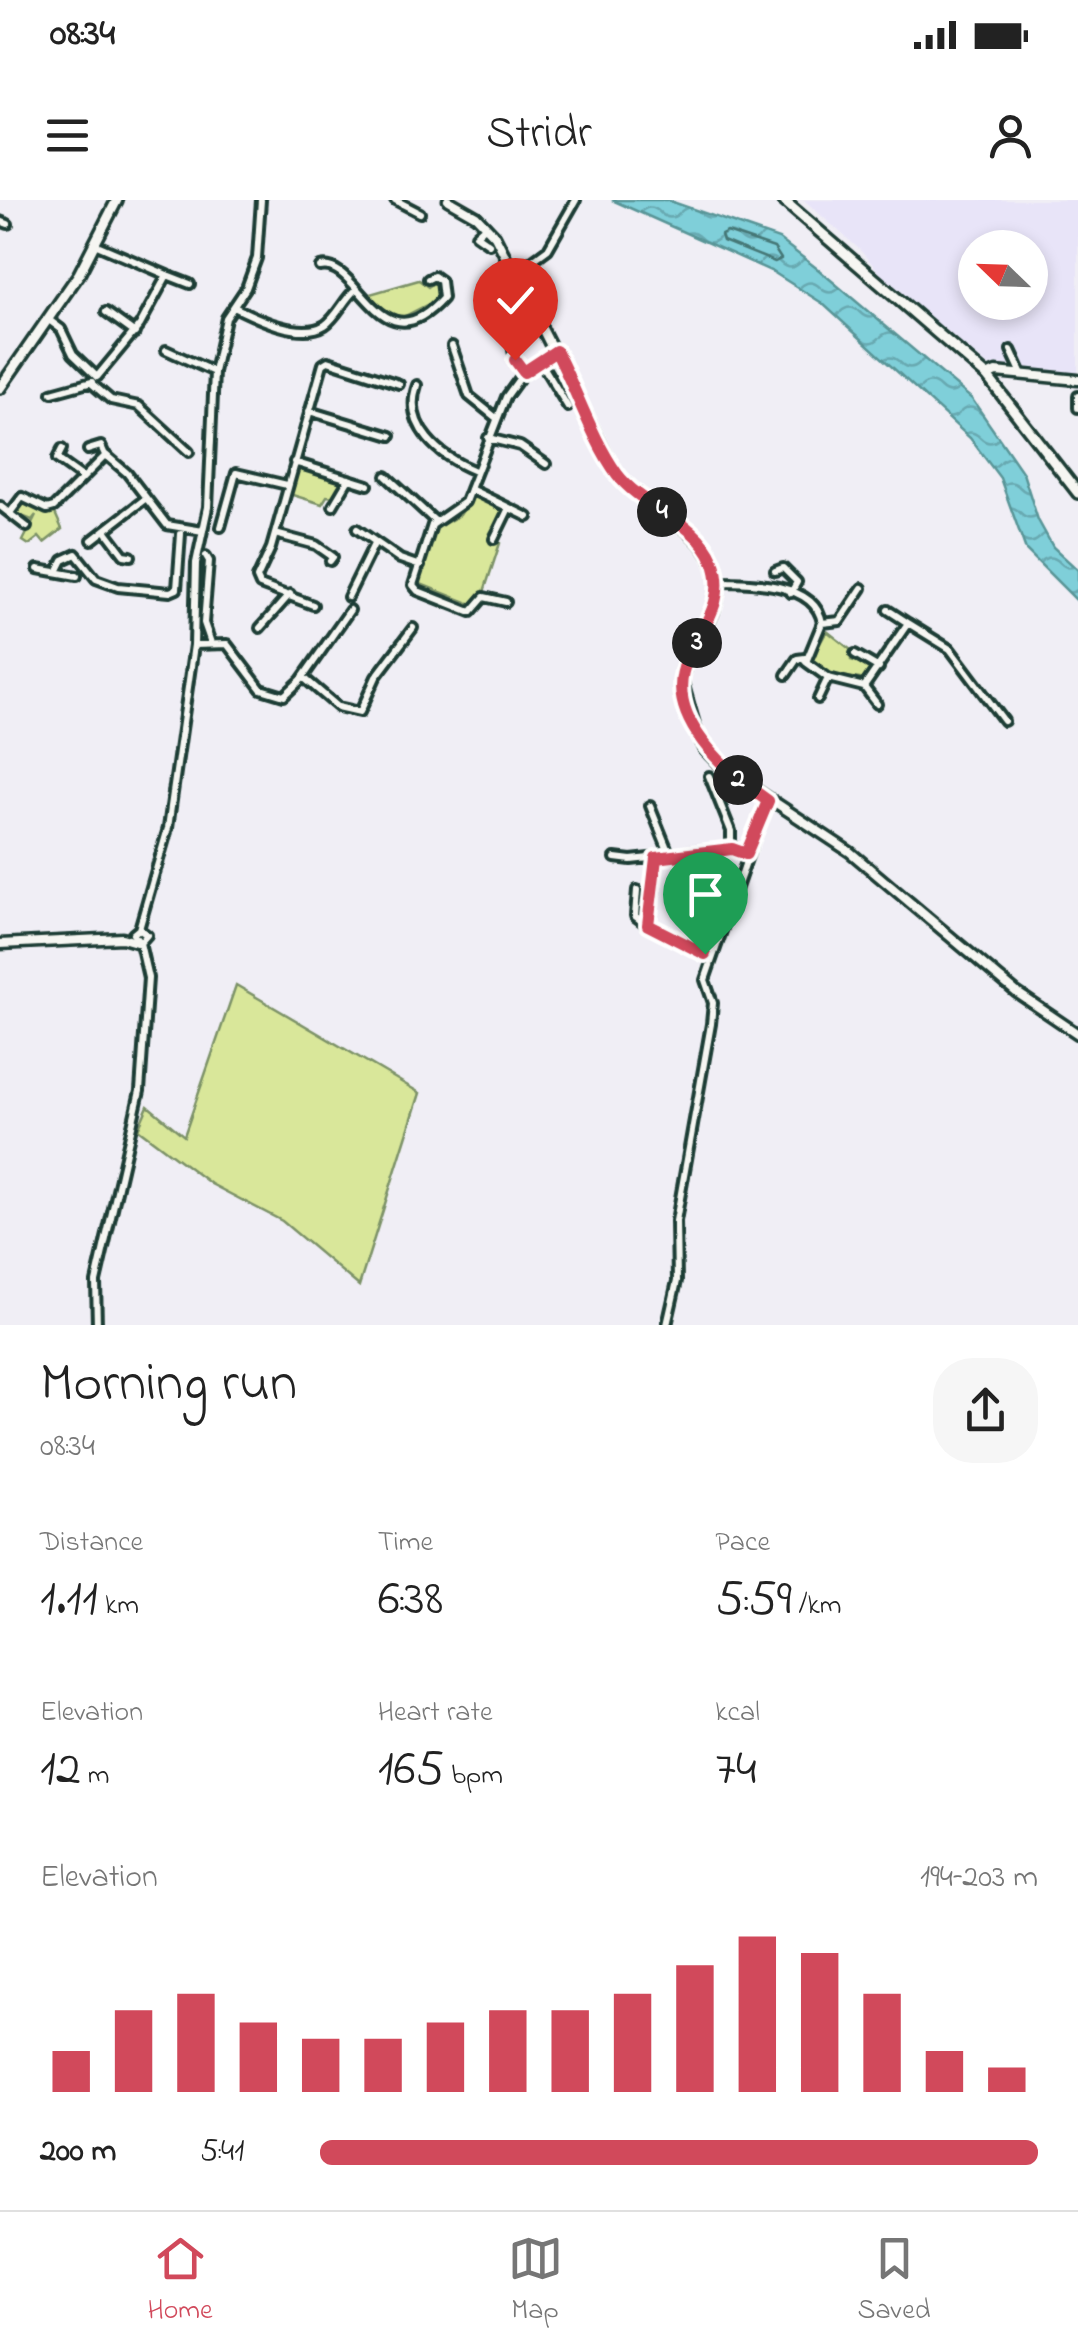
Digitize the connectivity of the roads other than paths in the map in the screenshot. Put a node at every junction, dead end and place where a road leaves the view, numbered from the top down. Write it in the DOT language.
graph roads {
  1 [pos="262,200"];
  2 [pos="395,200"];
  3 [pos="449,200"];
  4 [pos="576,200"];
  5 [pos="784,200"];
  6 [pos="114,202"];
  7 [pos="420,213"];
  8 [pos="487,226"];
  9 [pos="489,244"];
  10 [pos="96,245"];
  11 [pos="320,267"];
  12 [pos="511,271"];
  13 [pos="167,274"];
  14 [pos="428,278"];
  15 [pos="190,284"];
  16 [pos="356,289"];
  17 [pos="484,298"];
  18 [pos="527,302"];
  19 [pos="234,307"];
  20 [pos="106,312"];
  21 [pos="49,320"];
  22 [pos="135,334"];
  23 [pos="511,340"];
  24 [pos="452,346"];
  25 [pos="166,350"];
  26 [pos="1011,350"];
  27 [pos="556,351"];
  28 [pos="540,361"];
  29 [pos="214,372"];
  30 [pos="524,372"];
  31 [pos="1022,374"];
  32 [pos="987,376"];
  33 [pos="94,380"];
  34 [pos="1078,380"];
  35 [pos="399,384"];
  36 [pos="417,386"];
  37 [pos="0,388"];
  38 [pos="52,393"];
  39 [pos="1078,396"];
  40 [pos="568,407"];
  41 [pos="1078,408"];
  42 [pos="309,411"];
  43 [pos="495,417"];
  44 [pos="390,436"];
  45 [pos="488,438"];
  46 [pos="62,450"];
  47 [pos="88,450"];
  48 [pos="189,452"];
  49 [pos="106,455"];
  50 [pos="294,462"];
  51 [pos="546,464"];
  52 [pos="474,470"];
  53 [pos="386,476"];
  54 [pos="82,477"];
  55 [pos="349,479"];
  56 [pos="288,485"];
  57 [pos="368,486"];
  58 [pos="470,489"];
  59 [pos="1078,493"];
  60 [pos="146,499"];
  61 [pos="0,506"];
  62 [pos="333,506"];
  63 [pos="208,507"];
  64 [pos="226,508"];
  65 [pos="509,508"];
  66 [pos="10,513"];
  67 [pos="528,516"];
  68 [pos="436,522"];
  69 [pos="27,526"];
  70 [pos="221,528"];
  71 [pos="357,529"];
  72 [pos="105,530"];
  73 [pos="203,530"];
  74 [pos="181,534"];
  75 [pos="274,534"];
  76 [pos="494,539"];
  77 [pos="92,540"];
  78 [pos="375,542"];
  79 [pos="131,556"];
  80 [pos="206,556"];
  81 [pos="330,561"];
  82 [pos="420,566"];
  83 [pos="38,569"];
  84 [pos="56,572"];
  85 [pos="775,572"];
  86 [pos="77,576"];
  87 [pos="718,582"];
  88 [pos="862,588"];
  89 [pos="177,589"];
  90 [pos="196,590"];
  91 [pos="791,593"];
  92 [pos="290,594"];
  93 [pos="348,597"];
  94 [pos="506,602"];
  95 [pos="313,605"];
  96 [pos="350,610"];
  97 [pos="888,610"];
  98 [pos="908,623"];
  99 [pos="822,624"];
  100 [pos="260,628"];
  101 [pos="413,628"];
  102 [pos="211,643"];
  103 [pos="194,645"];
  104 [pos="854,654"];
  105 [pos="805,658"];
  106 [pos="879,668"];
  107 [pos="786,676"];
  108 [pos="303,678"];
  109 [pos="828,678"];
  110 [pos="864,688"];
  111 [pos="818,700"];
  112 [pos="878,704"];
  113 [pos="1004,722"];
  114 [pos="709,776"];
  115 [pos="768,801"];
  116 [pos="650,806"];
  117 [pos="732,849"];
  118 [pos="718,850"];
  119 [pos="669,854"];
  120 [pos="746,854"];
  121 [pos="614,858"];
  122 [pos="656,858"];
  123 [pos="637,890"];
  124 [pos="721,900"];
  125 [pos="648,925"];
  126 [pos="137,936"];
  127 [pos="0,944"];
  128 [pos="705,954"];
  129 [pos="1078,1034"];
  130 [pos="97,1325"];
  131 [pos="667,1325"];
  1 -- 19 [label="street"];
  2 -- 7 [label="street"];
  3 -- 8 [label="street"];
  4 -- 12 [label="street"];
  5 -- 32 [label="main road"];
  6 -- 10 [label="main road"];
  8 -- 9 [label="street"];
  8 -- 12 [label="street"];
  10 -- 13 [label="street"];
  10 -- 21 [label="main road"];
  11 -- 16 [label="street"];
  12 -- 18 [label="street"];
  13 -- 15 [label="street"];
  13 -- 22 [label="street"];
  14 -- 16 [label="street"];
  16 -- 19 [label="street"];
  17 -- 18 [label="street"];
  18 -- 27 [label="street"];
  19 -- 29 [label="street"];
  20 -- 22 [label="street"];
  21 -- 33 [label="street"];
  21 -- 37 [label="main road"];
  22 -- 33 [label="street"];
  23 -- 30 [label="street"];
  24 -- 43 [label="street"];
  25 -- 29 [label="street"];
  26 -- 31 [label="street"];
  27 -- 28 [label="street"];
  27 -- 87 [label="street"];
  28 -- 30 [label="street"];
  28 -- 40 [label="street"];
  29 -- 63 [label="street"];
  30 -- 43 [label="street"];
  31 -- 32 [label="street"];
  31 -- 34 [label="street"];
  32 -- 59 [label="main road"];
  33 -- 38 [label="street"];
  33 -- 48 [label="street"];
  35 -- 42 [label="street"];
  36 -- 52 [label="street"];
  39 -- 41 [label="street"];
  42 -- 44 [label="street"];
  42 -- 50 [label="street"];
  43 -- 45 [label="street"];
  45 -- 51 [label="street"];
  45 -- 52 [label="street"];
  46 -- 54 [label="street"];
  47 -- 49 [label="street"];
  49 -- 54 [label="street"];
  49 -- 60 [label="street"];
  50 -- 55 [label="street"];
  50 -- 56 [label="street"];
  52 -- 58 [label="street"];
  53 -- 68 [label="street"];
  54 -- 66 [label="street"];
  55 -- 57 [label="street"];
  55 -- 62 [label="street"];
  56 -- 64 [label="street"];
  56 -- 75 [label="street"];
  58 -- 65 [label="street"];
  58 -- 68 [label="street"];
  60 -- 72 [label="street"];
  60 -- 73 [label="street"];
  61 -- 66 [label="street"];
  63 -- 64 [label="street"];
  63 -- 73 [label="street"];
  64 -- 70 [label="street"];
  65 -- 67 [label="street"];
  65 -- 76 [label="street"];
  66 -- 69 [label="street"];
  68 -- 82 [label="street"];
  71 -- 78 [label="street"];
  72 -- 77 [label="street"];
  72 -- 79 [label="street"];
  73 -- 90 [label="street"];
  74 -- 89 [label="street"];
  75 -- 81 [label="street"];
  75 -- 92 [label="street"];
  78 -- 82 [label="street"];
  78 -- 93 [label="street"];
  80 -- 102 [label="street"];
  82 -- 94 [label="street"];
  83 -- 84 [label="street"];
  84 -- 86 [label="street"];
  84 -- 89 [label="street"];
  85 -- 91 [label="street"];
  87 -- 91 [label="street"];
  87 -- 115 [label="street"];
  88 -- 99 [label="street"];
  89 -- 90 [label="street"];
  90 -- 103 [label="street"];
  91 -- 99 [label="street"];
  92 -- 95 [label="street"];
  92 -- 100 [label="street"];
  96 -- 108 [label="street"];
  97 -- 98 [label="street"];
  98 -- 106 [label="street"];
  98 -- 113 [label="street"];
  99 -- 105 [label="street"];
  101 -- 108 [label="street"];
  102 -- 103 [label="street"];
  102 -- 108 [label="street"];
  103 -- 126 [label="street"];
  104 -- 106 [label="street"];
  105 -- 107 [label="street"];
  105 -- 109 [label="street"];
  106 -- 110 [label="street"];
  109 -- 110 [label="street"];
  109 -- 111 [label="street"];
  110 -- 112 [label="street"];
  114 -- 117 [label="street"];
  115 -- 120 [label="street"];
  115 -- 129 [label="street"];
  116 -- 119 [label="street"];
  117 -- 118 [label="street"];
  117 -- 120 [label="street"];
  118 -- 119 [label="street"];
  118 -- 124 [label="street"];
  119 -- 122 [label="street"];
  120 -- 131 [label="street"];
  121 -- 122 [label="street"];
  122 -- 125 [label="street"];
  123 -- 125 [label="street"];
  125 -- 128 [label="street"];
  126 -- 127 [label="street"];
  126 -- 130 [label="street"];
}
